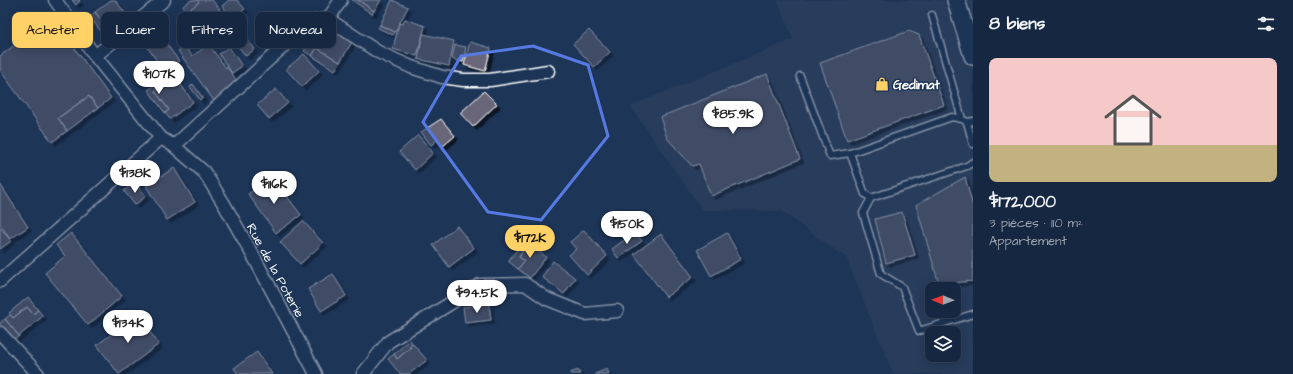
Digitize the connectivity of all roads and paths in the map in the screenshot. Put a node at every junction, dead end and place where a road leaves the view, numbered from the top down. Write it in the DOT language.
graph roads {
  1 [pos="55,0"];
  2 [pos="164,0"];
  3 [pos="341,0"];
  4 [pos="956,0"];
  5 [pos="333,12"];
  6 [pos="932,15"];
  7 [pos="336,24"];
  8 [pos="281,48"];
  9 [pos="95,56"];
  10 [pos="973,56"];
  11 [pos="548,71"];
  12 [pos="800,76"];
  13 [pos="967,120"];
  14 [pos="161,138"];
  15 [pos="973,144"];
  16 [pos="174,146"];
  17 [pos="850,153"];
  18 [pos="973,162"];
  19 [pos="871,198"];
  20 [pos="0,281"];
  21 [pos="617,311"];
  22 [pos="973,314"];
  23 [pos="0,333"];
  24 [pos="38,374"];
  25 [pos="316,374"];
  26 [pos="363,374"];
  1 -- 9 [label="street, Rue de la Poterie"];
  2 -- 9 [label="street"];
  3 -- 5 [label="street"];
  4 -- 10 [label="main road"];
  6 -- 13 [label="lane"];
  7 -- 11 [label="street"];
  8 -- 16 [label="street"];
  9 -- 14 [label="street, Rue de la Poterie"];
  12 -- 17 [label="lane"];
  13 -- 15 [label="lane"];
  13 -- 17 [label="lane"];
  14 -- 16 [label="street, Rue de la Poterie"];
  14 -- 20 [label="street"];
  16 -- 25 [label="street, Rue de la Poterie"];
  17 -- 19 [label="lane"];
  18 -- 19 [label="lane"];
  19 -- 22 [label="lane"];
  21 -- 26 [label="street"];
  23 -- 24 [label="street"];
}
